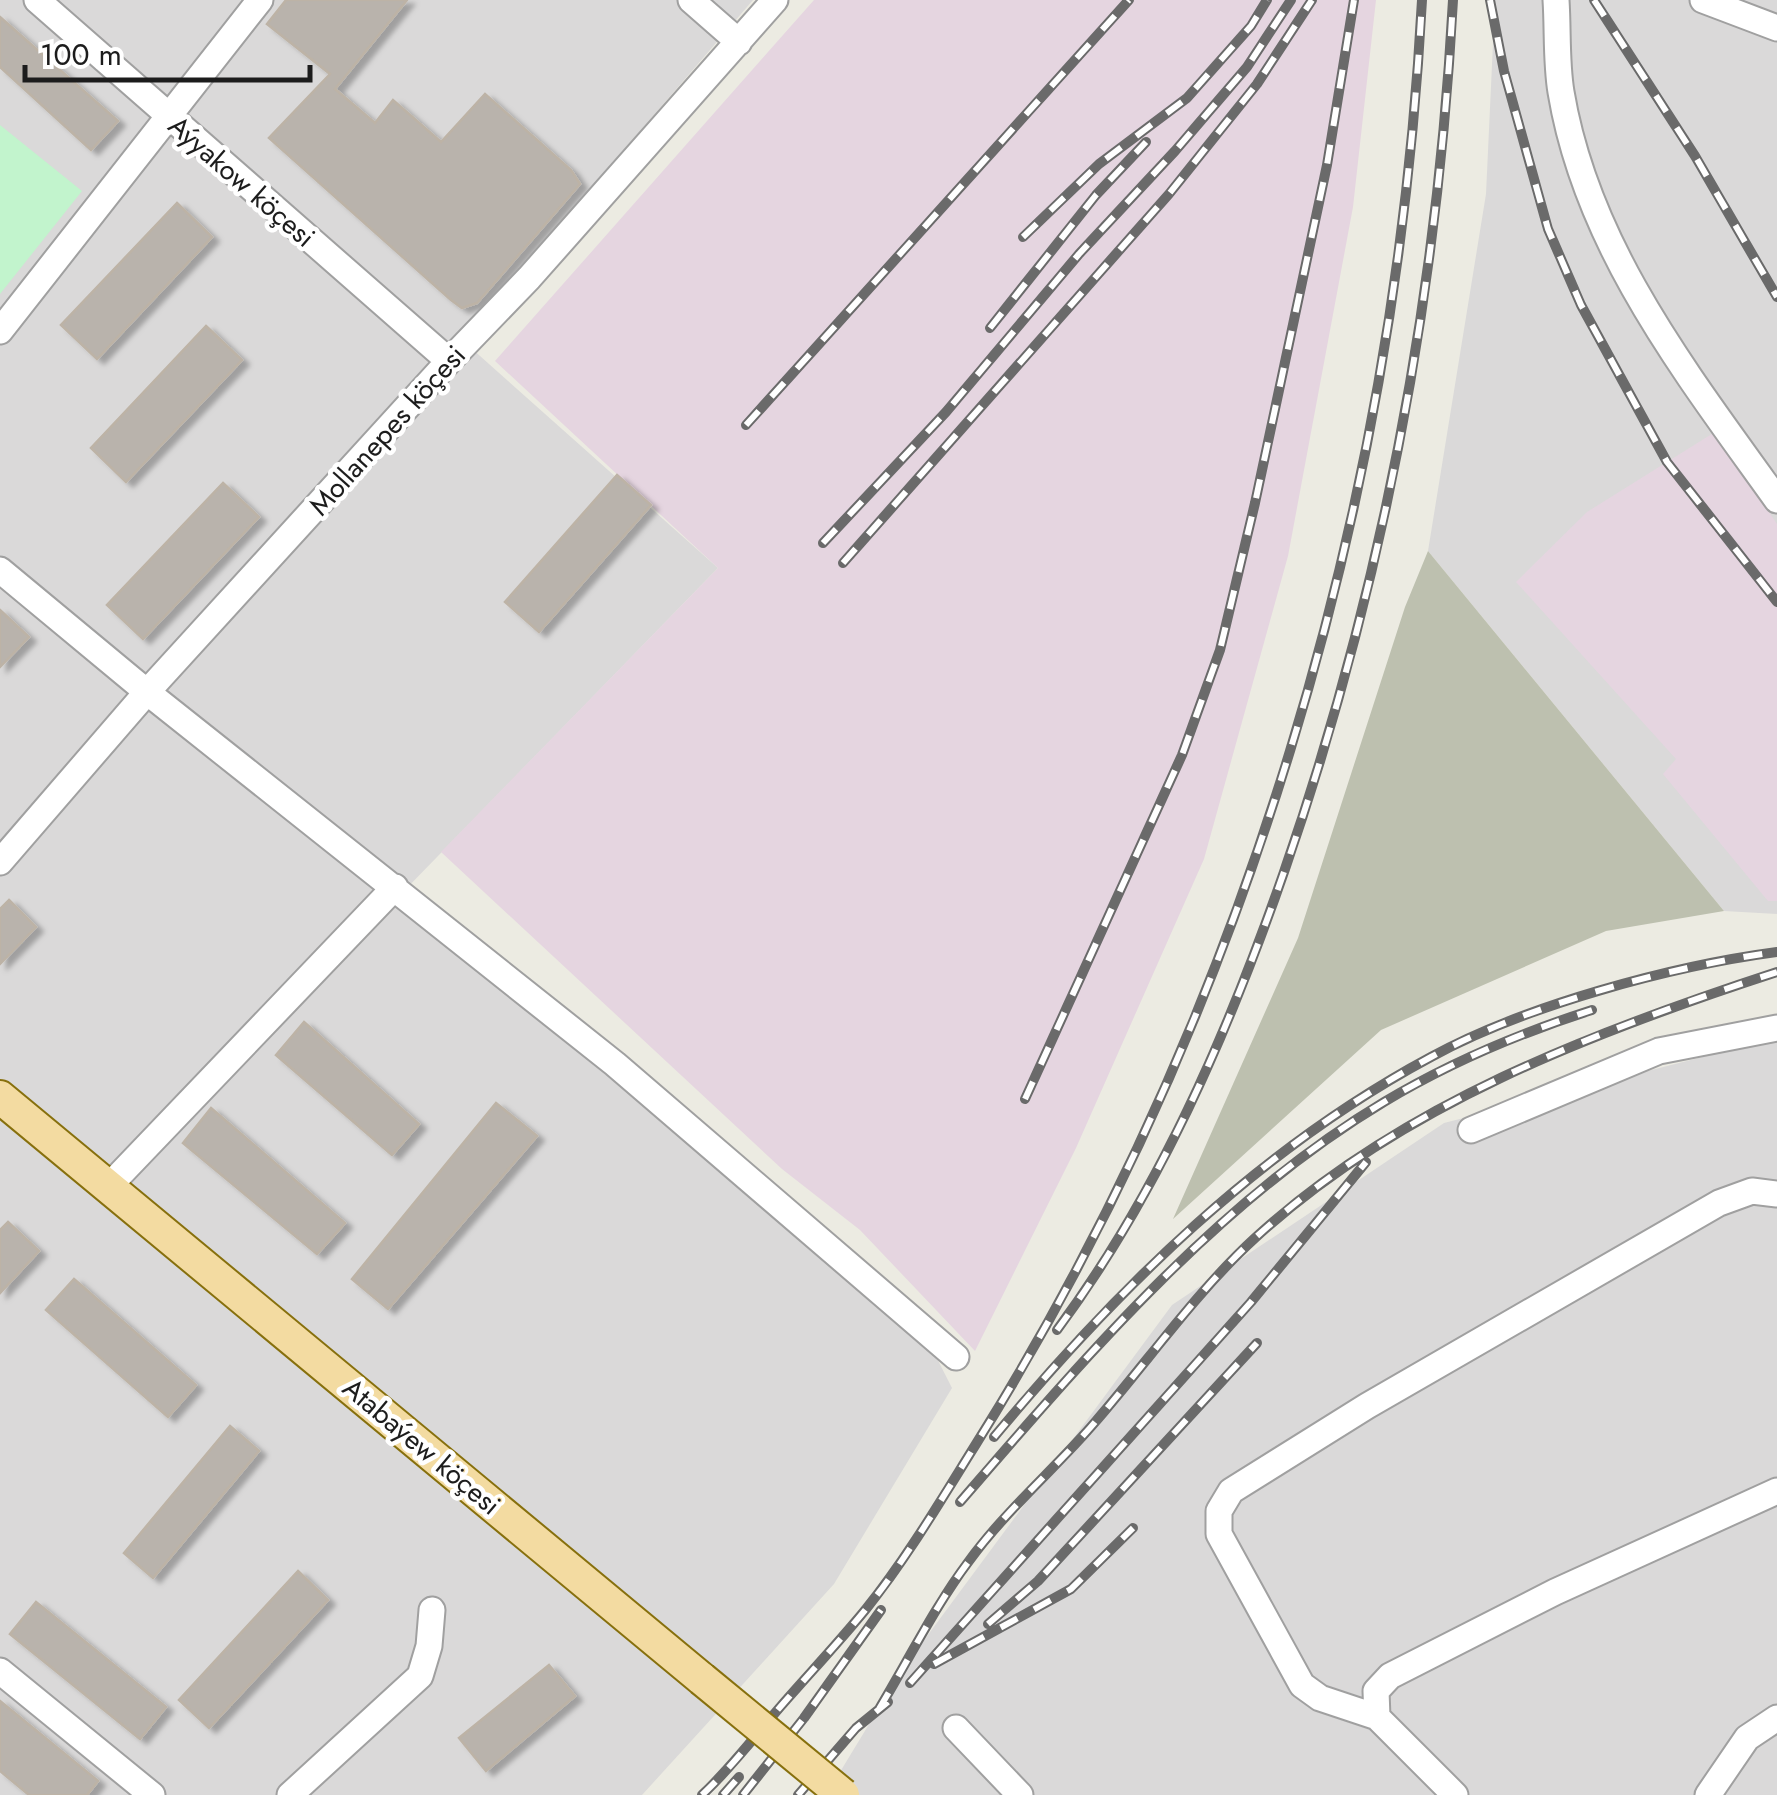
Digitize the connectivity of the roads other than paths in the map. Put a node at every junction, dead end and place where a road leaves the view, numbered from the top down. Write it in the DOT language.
graph roads {
  1 [pos="37,0"];
  2 [pos="260,0"];
  3 [pos="690,0"];
  4 [pos="776,0"];
  5 [pos="1556,0"];
  6 [pos="1703,0"];
  7 [pos="1777,28"];
  8 [pos="738,42"];
  9 [pos="169,118"];
  10 [pos="0,331"];
  11 [pos="449,361"];
  12 [pos="1777,500"];
  13 [pos="0,570"];
  14 [pos="147,692"];
  15 [pos="0,862"];
  16 [pos="395,888"];
  17 [pos="1777,1028"];
  18 [pos="0,1097"];
  19 [pos="1471,1130"];
  20 [pos="108,1187"];
  21 [pos="1777,1194"];
  22 [pos="956,1357"];
  23 [pos="1777,1491"];
  24 [pos="432,1610"];
  25 [pos="0,1671"];
  26 [pos="1377,1717"];
  27 [pos="1777,1718"];
  28 [pos="956,1728"];
  29 [pos="1446,1790"];
  30 [pos="152,1795"];
  31 [pos="290,1795"];
  32 [pos="844,1795"];
  33 [pos="1020,1795"];
  34 [pos="1708,1795"];
  1 -- 9 [label="street, Aýyakow köçesi"];
  2 -- 9 [label="street"];
  3 -- 8 [label="street"];
  4 -- 8 [label="street, Mollanepes köçesi"];
  5 -- 12 [label="street"];
  6 -- 7 [label="street"];
  8 -- 11 [label="street, Mollanepes köçesi"];
  9 -- 10 [label="street"];
  9 -- 11 [label="street, Aýyakow köçesi"];
  11 -- 14 [label="street, Mollanepes köçesi"];
  13 -- 14 [label="street"];
  14 -- 15 [label="street, Mollanepes köçesi"];
  14 -- 16 [label="street"];
  16 -- 20 [label="street"];
  16 -- 22 [label="street"];
  17 -- 19 [label="street"];
  18 -- 20 [label="main road, Atabaýew köçesi"];
  20 -- 32 [label="main road, Atabaýew köçesi, bridge"];
  21 -- 26 [label="street"];
  23 -- 26 [label="street"];
  24 -- 31 [label="street"];
  25 -- 30 [label="street"];
  26 -- 29 [label="street"];
  27 -- 34 [label="street"];
  28 -- 33 [label="street"];
}
